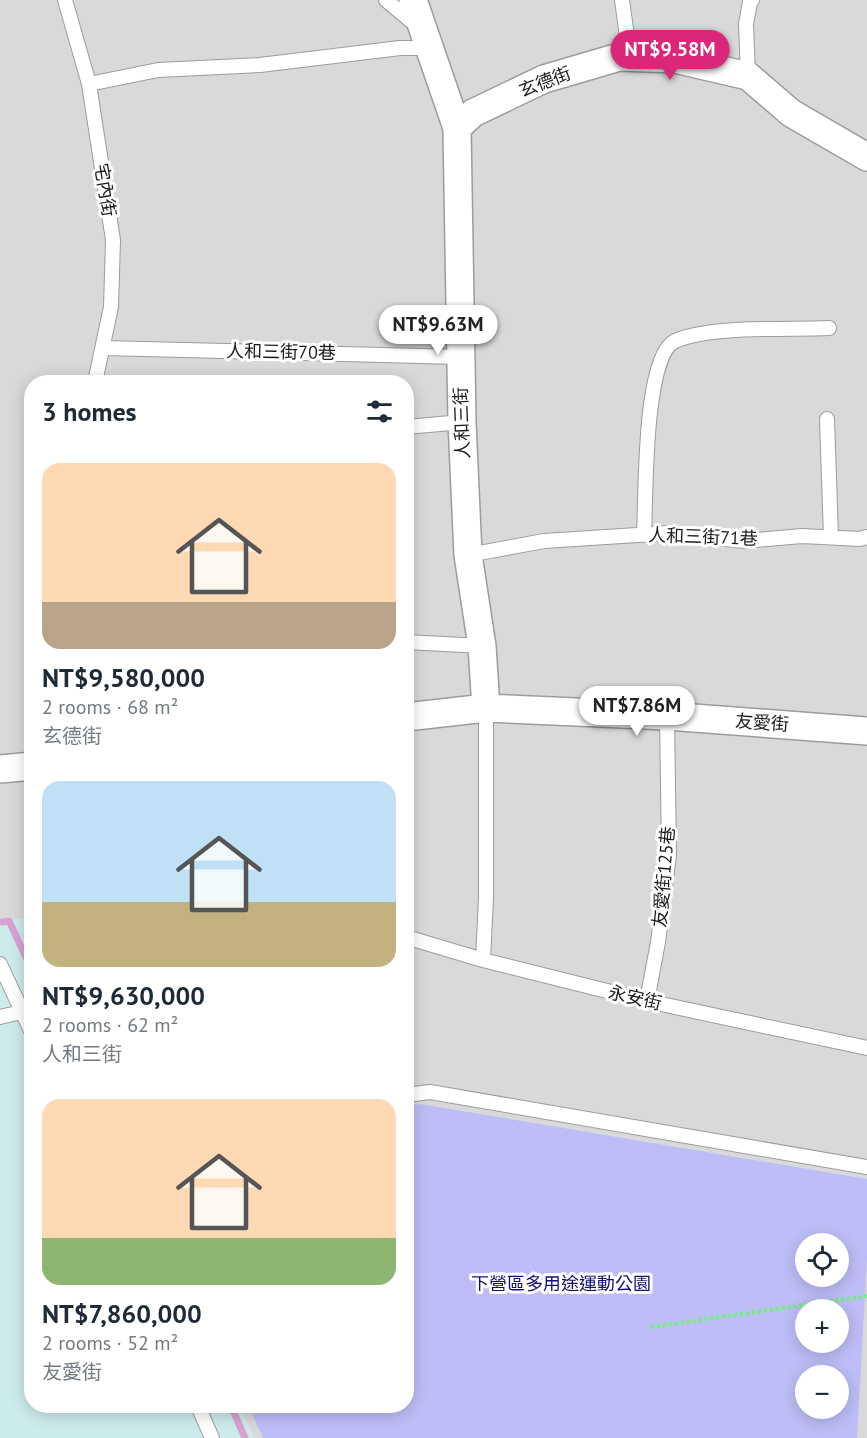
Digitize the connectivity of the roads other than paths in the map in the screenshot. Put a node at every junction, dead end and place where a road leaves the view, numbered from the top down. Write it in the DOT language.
graph roads {
  1 [pos="64,0"];
  2 [pos="386,0"];
  3 [pos="413,0"];
  4 [pos="622,0"];
  5 [pos="753,0"];
  6 [pos="428,40"];
  7 [pos="630,58"];
  8 [pos="748,76"];
  9 [pos="89,84"];
  10 [pos="457,128"];
  11 [pos="867,157"];
  12 [pos="829,328"];
  13 [pos="103,348"];
  14 [pos="460,357"];
  15 [pos="97,375"];
  16 [pos="827,419"];
  17 [pos="462,422"];
  18 [pos="414,426"];
  19 [pos="644,535"];
  20 [pos="831,537"];
  21 [pos="867,537"];
  22 [pos="468,555"];
  23 [pos="414,642"];
  24 [pos="482,646"];
  25 [pos="486,708"];
  26 [pos="414,716"];
  27 [pos="667,716"];
  28 [pos="867,731"];
  29 [pos="24,766"];
  30 [pos="0,768"];
  31 [pos="414,939"];
  32 [pos="483,960"];
  33 [pos="0,964"];
  34 [pos="647,1001"];
  35 [pos="22,1012"];
  36 [pos="24,1016"];
  37 [pos="0,1017"];
  38 [pos="867,1048"];
  39 [pos="414,1094"];
  40 [pos="867,1167"];
  41 [pos="201,1413"];
  42 [pos="212,1438"];
  1 -- 9 [label="lane, 宅內街"];
  2 -- 6 [label="lane"];
  3 -- 6 [label="street, 人和三街"];
  4 -- 7 [label="lane"];
  5 -- 8 [label="lane"];
  6 -- 9 [label="lane"];
  6 -- 10 [label="street, 人和三街"];
  7 -- 8 [label="street, 玄德街"];
  7 -- 10 [label="street, 玄德街"];
  8 -- 11 [label="street, 玄德街"];
  9 -- 13 [label="lane, 宅內街"];
  10 -- 14 [label="street, 人和三街"];
  12 -- 19 [label="lane"];
  13 -- 14 [label="lane, 人和三街70巷"];
  13 -- 15 [label="lane, 宅內街"];
  14 -- 17 [label="street, 人和三街"];
  16 -- 20 [label="lane"];
  17 -- 18 [label="lane"];
  17 -- 22 [label="street, 人和三街"];
  19 -- 20 [label="lane, 人和三街71巷"];
  19 -- 22 [label="lane, 人和三街71巷"];
  20 -- 21 [label="lane, 人和三街71巷"];
  22 -- 24 [label="street, 人和三街"];
  23 -- 24 [label="lane"];
  24 -- 25 [label="street, 人和三街"];
  25 -- 26 [label="street, 友愛街"];
  25 -- 27 [label="street, 友愛街"];
  25 -- 32 [label="lane"];
  27 -- 28 [label="street, 友愛街"];
  27 -- 34 [label="lane, 友愛街125巷"];
  29 -- 30 [label="street"];
  31 -- 32 [label="lane, 永安街"];
  32 -- 34 [label="lane, 永安街"];
  33 -- 35 [label="lane"];
  34 -- 38 [label="lane, 永安街"];
  35 -- 36 [label="lane"];
  35 -- 37 [label="lane"];
  39 -- 40 [label="lane"];
  41 -- 42 [label="lane"];
}
